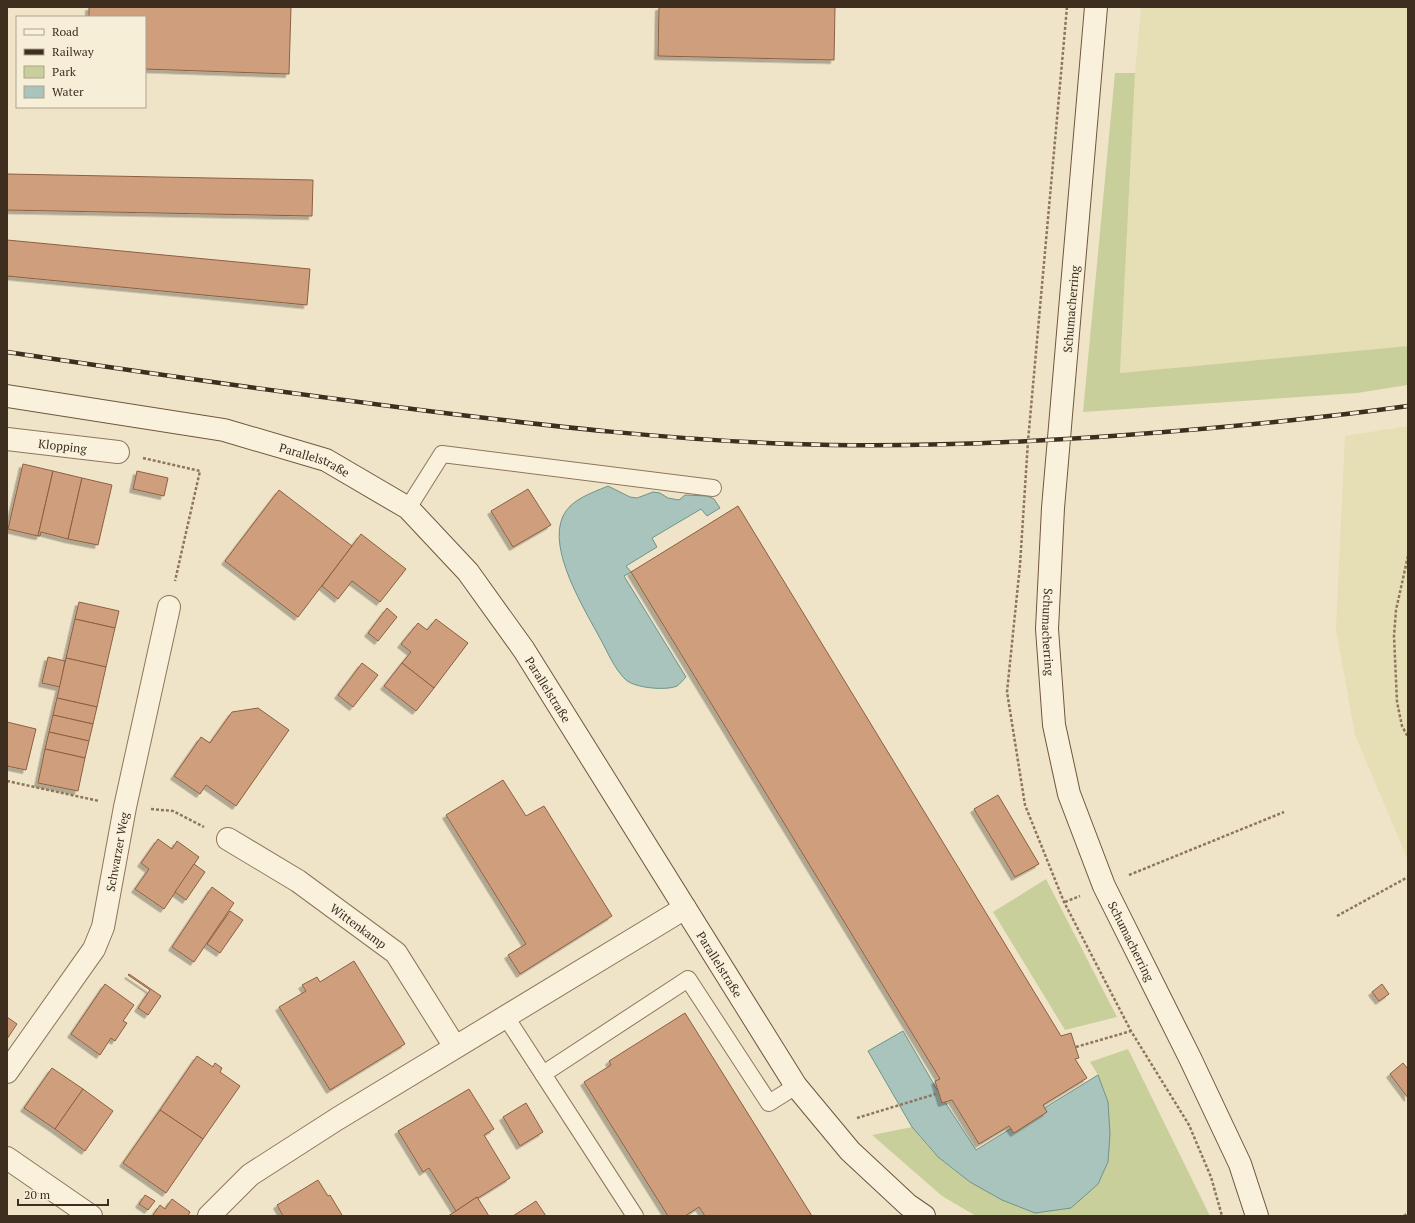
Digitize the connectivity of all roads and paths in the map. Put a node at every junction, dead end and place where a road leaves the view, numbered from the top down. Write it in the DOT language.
graph roads {
  1 [pos="1096,7"];
  2 [pos="7,396"];
  3 [pos="7,439"];
  4 [pos="118,452"];
  5 [pos="713,488"];
  6 [pos="408,508"];
  7 [pos="1408,556"];
  8 [pos="169,607"];
  9 [pos="1408,737"];
  10 [pos="1284,812"];
  11 [pos="228,839"];
  12 [pos="1408,877"];
  13 [pos="1104,886"];
  14 [pos="1064,902"];
  15 [pos="685,908"];
  16 [pos="1337,916"];
  17 [pos="506,1017"];
  18 [pos="1130,1031"];
  19 [pos="455,1047"];
  20 [pos="1076,1047"];
  21 [pos="7,1072"];
  22 [pos="543,1074"];
  23 [pos="796,1086"];
  24 [pos="939,1093"];
  25 [pos="828,1125"];
  26 [pos="7,1158"];
  27 [pos="1408,1213"];
  28 [pos="91,1216"];
  29 [pos="208,1216"];
  30 [pos="635,1216"];
  31 [pos="924,1216"];
  32 [pos="1257,1216"];
  33 [pos="1404,1216"];
  1 -- 13 [label="main road, Schumacherring"];
  2 -- 6 [label="main road, Parallelstraße"];
  3 -- 4 [label="main road, Klopping"];
  4 -- 8 [label="path"];
  5 -- 6 [label="lane"];
  6 -- 15 [label="main road, Parallelstraße"];
  7 -- 9 [label="path"];
  8 -- 21 [label="main road, Schwarzer Weg"];
  10 -- 13 [label="path"];
  11 -- 19 [label="main road, Wittenkamp"];
  12 -- 16 [label="path"];
  13 -- 14 [label="path"];
  13 -- 32 [label="main road, Schumacherring"];
  15 -- 17 [label="main road"];
  15 -- 23 [label="main road, Parallelstraße"];
  17 -- 19 [label="main road"];
  17 -- 22 [label="lane"];
  18 -- 20 [label="path"];
  19 -- 29 [label="main road"];
  22 -- 23 [label="lane"];
  22 -- 30 [label="lane"];
  23 -- 25 [label="main road, Parallelstraße"];
  24 -- 25 [label="path"];
  25 -- 31 [label="main road, Parallelstraße"];
  26 -- 28 [label="main road"];
  27 -- 33 [label="path"];
}
